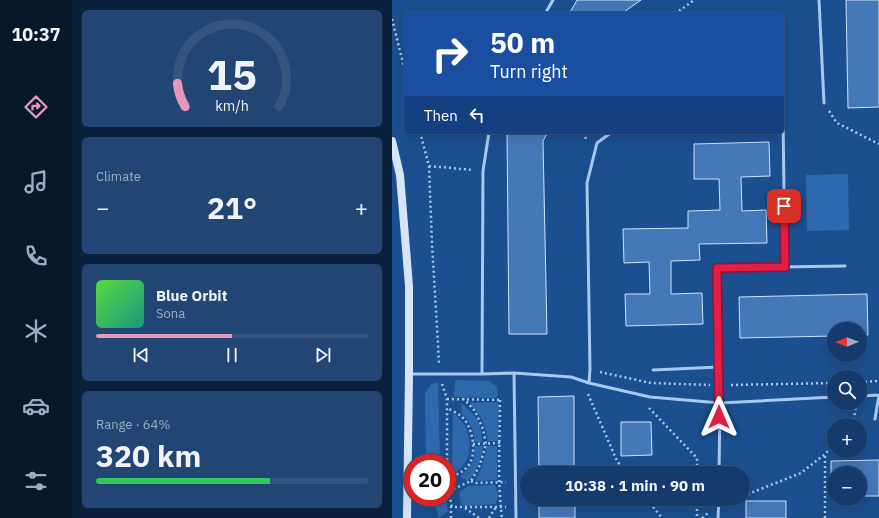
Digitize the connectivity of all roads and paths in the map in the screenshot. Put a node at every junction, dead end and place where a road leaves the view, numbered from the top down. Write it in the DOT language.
graph roads {
  1 [pos="554,0"];
  2 [pos="694,0"];
  3 [pos="819,0"];
  4 [pos="547,12"];
  5 [pos="678,12"];
  6 [pos="392,19"];
  7 [pos="404,66"];
  8 [pos="824,103"];
  9 [pos="421,134"];
  10 [pos="489,134"];
  11 [pos="609,134"];
  12 [pos="783,134"];
  13 [pos="392,141"];
  14 [pos="879,144"];
  15 [pos="429,166"];
  16 [pos="483,171"];
  17 [pos="845,266"];
  18 [pos="785,267"];
  19 [pos="719,367"];
  20 [pos="653,370"];
  21 [pos="514,373"];
  22 [pos="409,374"];
  23 [pos="439,374"];
  24 [pos="482,374"];
  25 [pos="867,382"];
  26 [pos="879,382"];
  27 [pos="589,383"];
  28 [pos="879,395"];
  29 [pos="596,396"];
  30 [pos="867,396"];
  31 [pos="827,397"];
  32 [pos="447,399"];
  33 [pos="464,399"];
  34 [pos="720,403"];
  35 [pos="642,406"];
  36 [pos="447,408"];
  37 [pos="875,419"];
  38 [pos="500,443"];
  39 [pos="515,443"];
  40 [pos="473,444"];
  41 [pos="486,444"];
  42 [pos="447,454"];
  43 [pos="825,454"];
  44 [pos="620,466"];
  45 [pos="697,466"];
  46 [pos="719,466"];
  47 [pos="456,475"];
  48 [pos="471,481"];
  49 [pos="500,482"];
  50 [pos="516,482"];
  51 [pos="456,488"];
  52 [pos="750,493"];
  53 [pos="653,506"];
  54 [pos="697,506"];
  55 [pos="719,506"];
  56 [pos="452,507"];
  57 [pos="465,507"];
  58 [pos="496,507"];
  59 [pos="501,507"];
  60 [pos="516,507"];
  61 [pos="407,518"];
  62 [pos="452,518"];
  63 [pos="480,518"];
  64 [pos="489,518"];
  65 [pos="502,518"];
  66 [pos="516,518"];
  67 [pos="662,518"];
  68 [pos="697,518"];
  69 [pos="718,518"];
  70 [pos="825,518"];
  1 -- 4 [label="lane"];
  2 -- 5 [label="path"];
  3 -- 8 [label="lane"];
  6 -- 7 [label="path"];
  8 -- 14 [label="path"];
  9 -- 15 [label="path"];
  10 -- 16 [label="lane"];
  11 -- 27 [label="lane"];
  12 -- 18 [label="lane"];
  13 -- 22 [label="main road"];
  15 -- 16 [label="path"];
  15 -- 23 [label="path"];
  16 -- 24 [label="lane"];
  17 -- 18 [label="lane"];
  18 -- 19 [label="lane"];
  19 -- 20 [label="lane"];
  19 -- 34 [label="lane"];
  21 -- 24 [label="lane"];
  21 -- 27 [label="lane"];
  21 -- 39 [label="lane"];
  22 -- 23 [label="lane"];
  22 -- 61 [label="main road"];
  23 -- 24 [label="lane"];
  23 -- 32 [label="path"];
  25 -- 26 [label="path"];
  27 -- 34 [label="lane"];
  28 -- 30 [label="lane"];
  28 -- 37 [label="lane"];
  29 -- 44 [label="path"];
  31 -- 34 [label="lane"];
  32 -- 33 [label="path"];
  32 -- 36 [label="path"];
  33 -- 38 [label="path"];
  33 -- 41 [label="path"];
  34 -- 46 [label="lane"];
  35 -- 45 [label="path"];
  36 -- 40 [label="path"];
  36 -- 42 [label="path"];
  38 -- 39 [label="path"];
  38 -- 41 [label="path"];
  38 -- 49 [label="path"];
  39 -- 50 [label="lane"];
  40 -- 41 [label="path"];
  40 -- 47 [label="path"];
  41 -- 48 [label="path"];
  43 -- 52 [label="path"];
  43 -- 70 [label="path"];
  48 -- 49 [label="path"];
  48 -- 51 [label="path"];
  49 -- 50 [label="path"];
  49 -- 59 [label="path"];
  50 -- 60 [label="lane"];
  53 -- 67 [label="path"];
  54 -- 68 [label="path"];
  55 -- 69 [label="lane"];
  56 -- 57 [label="path"];
  56 -- 62 [label="path"];
  57 -- 58 [label="path"];
  57 -- 63 [label="path"];
  58 -- 59 [label="path"];
  58 -- 64 [label="path"];
  59 -- 60 [label="path"];
  59 -- 65 [label="path"];
  60 -- 66 [label="lane"];
}
